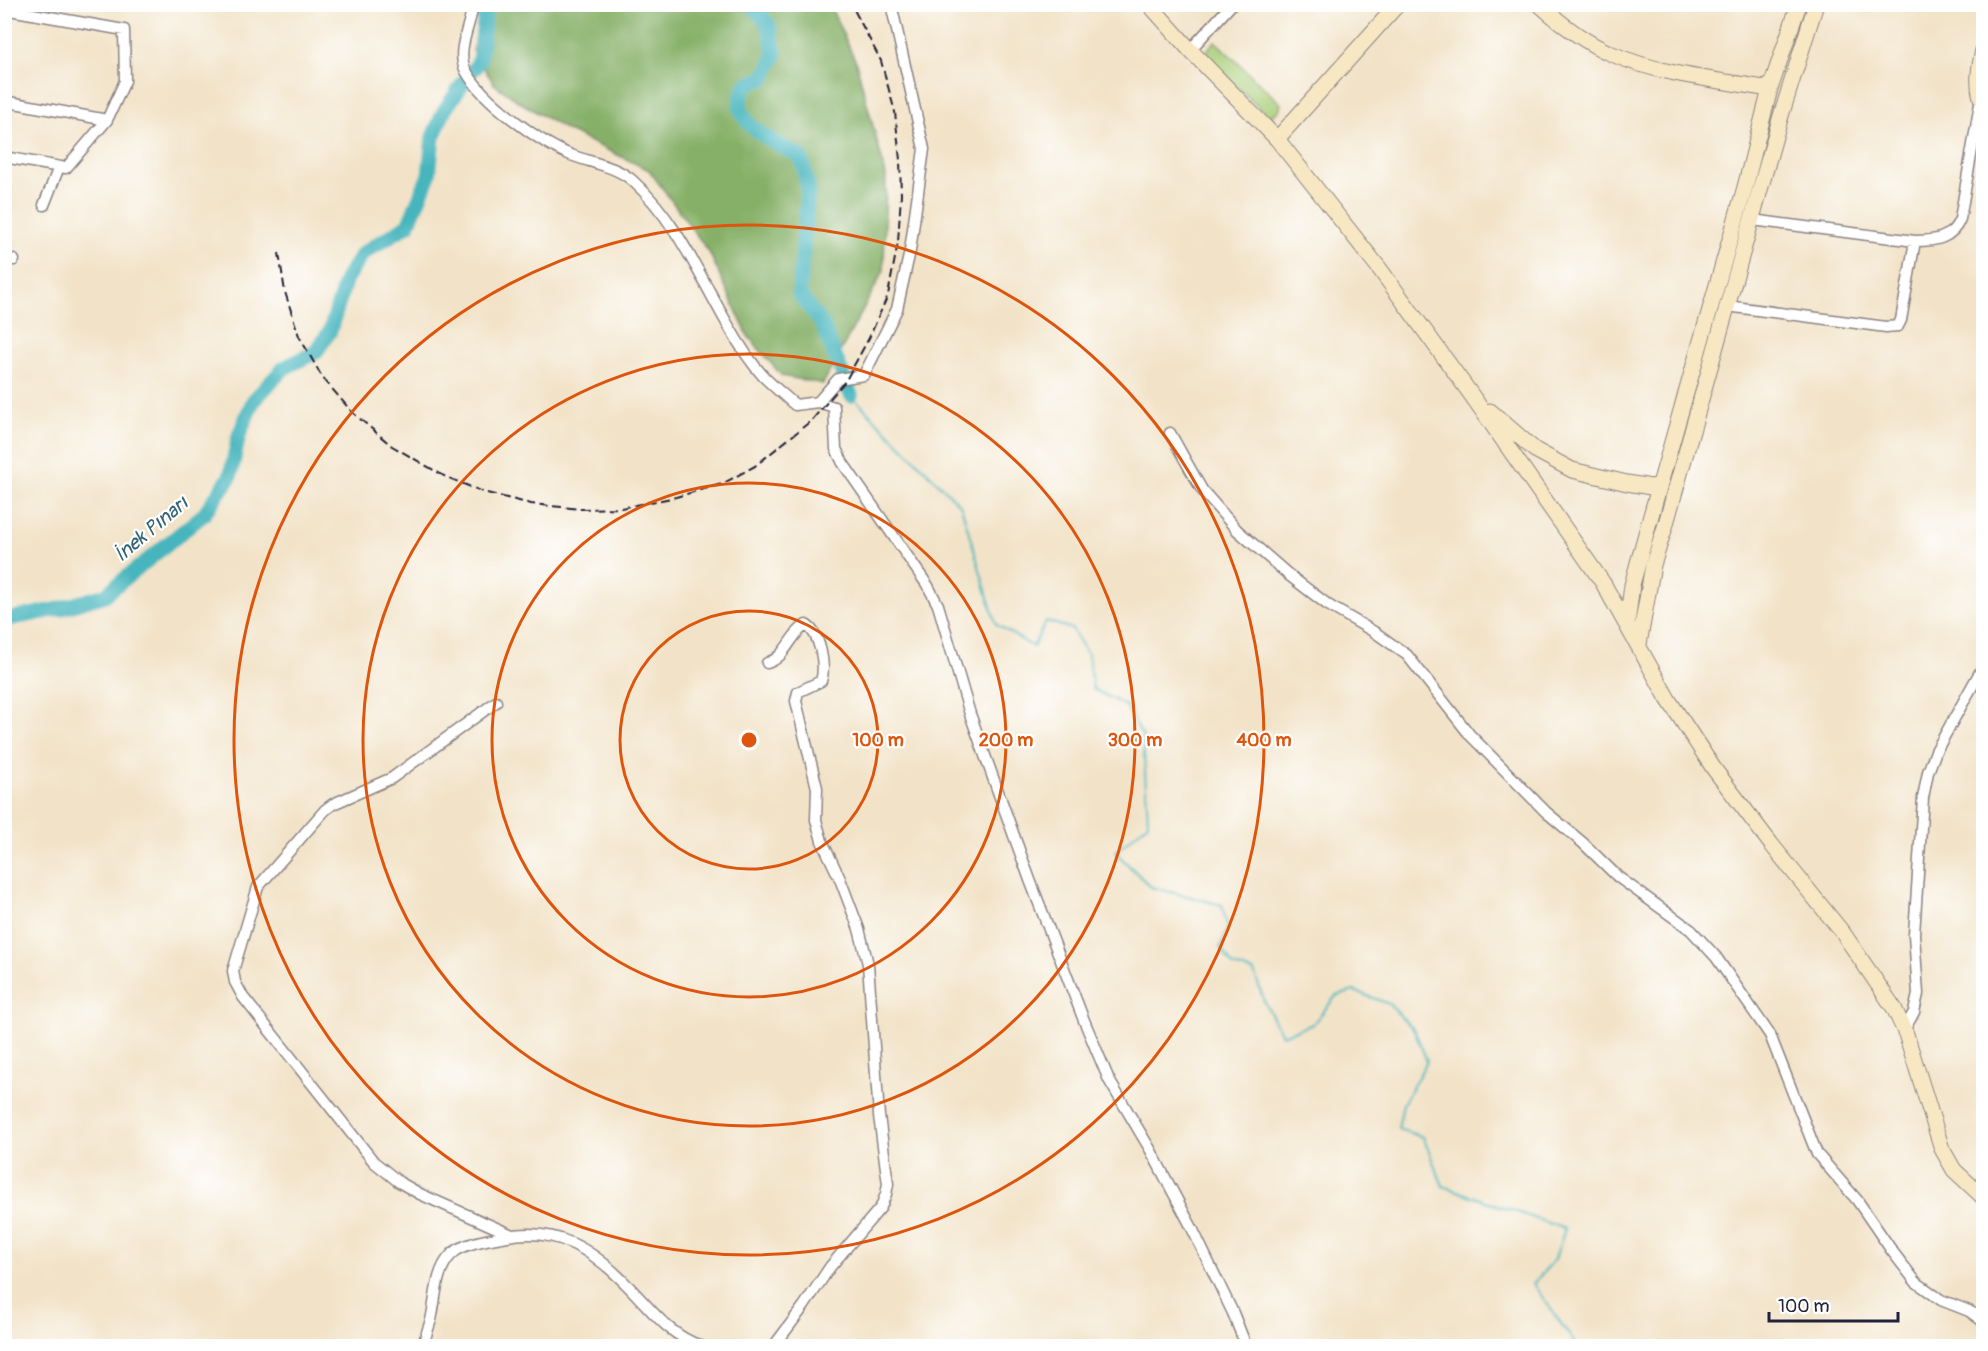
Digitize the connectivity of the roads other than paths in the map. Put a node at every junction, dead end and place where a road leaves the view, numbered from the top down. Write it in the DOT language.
graph roads {
  1 [pos="473,4"];
  2 [pos="891,4"];
  3 [pos="1149,4"];
  4 [pos="1232,4"];
  5 [pos="1398,4"];
  6 [pos="1539,4"];
  7 [pos="1799,4"];
  8 [pos="1816,4"];
  9 [pos="4,9"];
  10 [pos="1983,46"];
  11 [pos="1190,50"];
  12 [pos="1770,89"];
  13 [pos="1982,98"];
  14 [pos="4,101"];
  15 [pos="107,120"];
  16 [pos="1277,139"];
  17 [pos="4,157"];
  18 [pos="58,167"];
  19 [pos="44,205"];
  20 [pos="1752,220"];
  21 [pos="1915,241"];
  22 [pos="1727,306"];
  23 [pos="1470,393"];
  24 [pos="818,402"];
  25 [pos="1170,433"];
  26 [pos="1660,485"];
  27 [pos="1628,624"];
  28 [pos="1639,645"];
  29 [pos="767,663"];
  30 [pos="1983,665"];
  31 [pos="496,702"];
  32 [pos="1904,1030"];
  33 [pos="1983,1198"];
  34 [pos="512,1235"];
  35 [pos="1983,1322"];
  36 [pos="423,1347"];
  37 [pos="701,1347"];
  38 [pos="774,1347"];
  39 [pos="1246,1347"];
  1 -- 24 [label="street"];
  2 -- 24 [label="street"];
  3 -- 11 [label="main road"];
  4 -- 11 [label="street"];
  5 -- 16 [label="main road"];
  6 -- 12 [label="main road"];
  7 -- 12 [label="main road"];
  8 -- 20 [label="main road"];
  9 -- 15 [label="street"];
  10 -- 13 [label="main road"];
  11 -- 16 [label="main road"];
  12 -- 26 [label="main road"];
  13 -- 21 [label="street"];
  14 -- 15 [label="street"];
  15 -- 18 [label="street"];
  16 -- 23 [label="main road"];
  17 -- 18 [label="street"];
  18 -- 19 [label="street"];
  20 -- 21 [label="street"];
  20 -- 22 [label="main road"];
  21 -- 22 [label="street"];
  22 -- 28 [label="main road"];
  23 -- 26 [label="main road"];
  23 -- 27 [label="main road"];
  24 -- 39 [label="street"];
  25 -- 35 [label="street"];
  26 -- 27 [label="main road"];
  27 -- 28 [label="main road"];
  28 -- 32 [label="main road"];
  29 -- 38 [label="street"];
  30 -- 32 [label="street"];
  31 -- 34 [label="street"];
  32 -- 33 [label="main road"];
  34 -- 36 [label="street"];
  34 -- 37 [label="street"];
}
